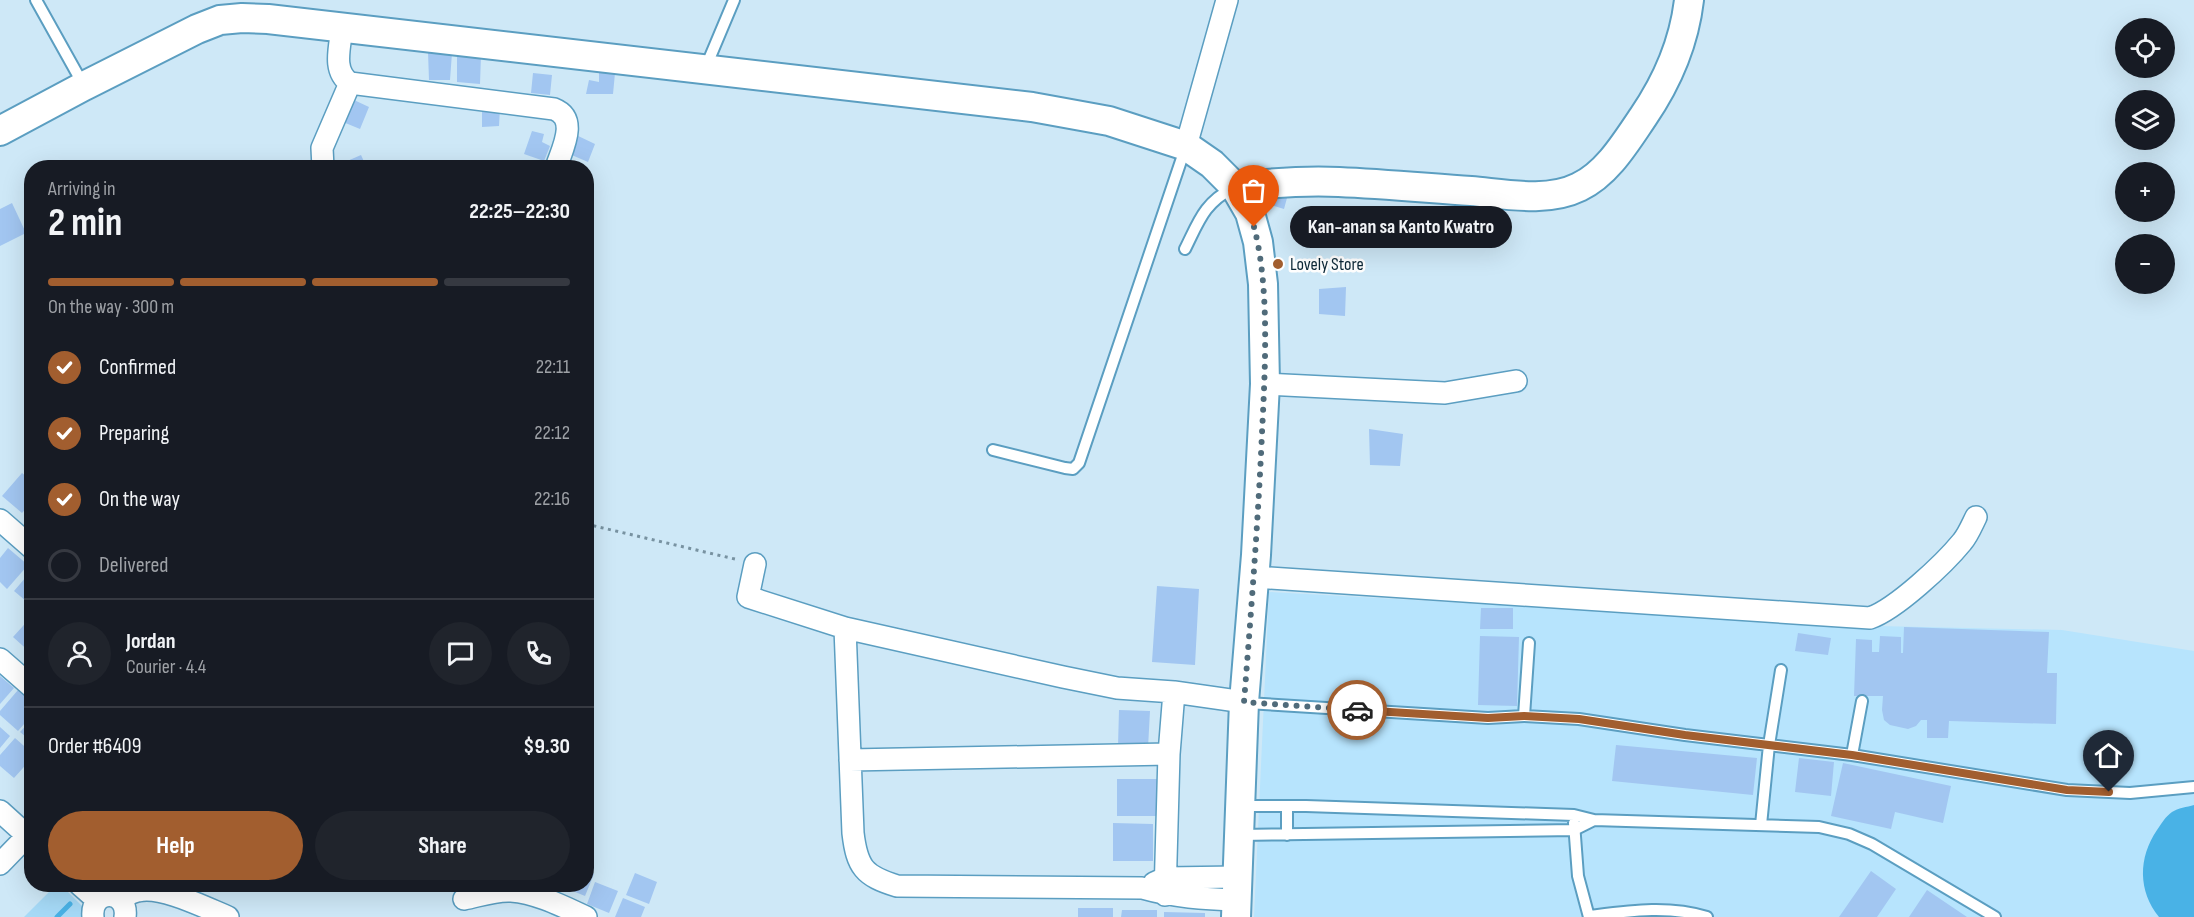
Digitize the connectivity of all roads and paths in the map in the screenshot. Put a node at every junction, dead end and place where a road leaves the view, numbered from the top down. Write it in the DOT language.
graph roads {
  1 [pos="36,0"];
  2 [pos="734,0"];
  3 [pos="1227,0"];
  4 [pos="1689,0"];
  5 [pos="342,28"];
  6 [pos="705,69"];
  7 [pos="350,83"];
  8 [pos="84,86"];
  9 [pos="0,131"];
  10 [pos="1186,146"];
  11 [pos="322,160"];
  12 [pos="558,160"];
  13 [pos="1235,188"];
  14 [pos="1185,249"];
  15 [pos="1516,381"];
  16 [pos="1265,384"];
  17 [pos="993,450"];
  18 [pos="1976,517"];
  19 [pos="0,520"];
  20 [pos="594,526"];
  21 [pos="24,541"];
  22 [pos="755,564"];
  23 [pos="1254,578"];
  24 [pos="845,628"];
  25 [pos="1529,643"];
  26 [pos="0,659"];
  27 [pos="1781,670"];
  28 [pos="24,680"];
  29 [pos="1174,692"];
  30 [pos="1862,701"];
  31 [pos="1244,702"];
  32 [pos="1524,716"];
  33 [pos="1769,745"];
  34 [pos="1168,754"];
  35 [pos="1852,755"];
  36 [pos="850,760"];
  37 [pos="2194,786"];
  38 [pos="1241,806"];
  39 [pos="1287,807"];
  40 [pos="0,811"];
  41 [pos="1574,815"];
  42 [pos="1594,820"];
  43 [pos="1761,825"];
  44 [pos="1574,830"];
  45 [pos="24,831"];
  46 [pos="1239,835"];
  47 [pos="1287,835"];
  48 [pos="24,842"];
  49 [pos="0,864"];
  50 [pos="1165,886"];
  51 [pos="84,892"];
  52 [pos="136,892"];
  53 [pos="162,892"];
  54 [pos="500,892"];
  55 [pos="515,892"];
  56 [pos="1237,898"];
  57 [pos="464,899"];
  58 [pos="123,908"];
  59 [pos="95,909"];
  60 [pos="1589,916"];
  61 [pos="228,917"];
  62 [pos="585,917"];
  63 [pos="1707,917"];
  64 [pos="1995,917"];
  1 -- 8 [label="lane"];
  2 -- 6 [label="lane"];
  3 -- 10 [label="street"];
  4 -- 13 [label="street"];
  5 -- 6 [label="street"];
  5 -- 7 [label="street"];
  5 -- 8 [label="street"];
  6 -- 10 [label="street"];
  7 -- 11 [label="street"];
  7 -- 12 [label="street"];
  8 -- 9 [label="street"];
  10 -- 13 [label="street"];
  10 -- 17 [label="lane"];
  13 -- 14 [label="lane"];
  13 -- 16 [label="street"];
  15 -- 16 [label="street"];
  16 -- 23 [label="street"];
  18 -- 23 [label="street"];
  19 -- 21 [label="street"];
  20 -- 22 [label="path"];
  22 -- 24 [label="street"];
  23 -- 31 [label="street"];
  24 -- 29 [label="street"];
  24 -- 36 [label="street"];
  25 -- 32 [label="lane"];
  26 -- 28 [label="street"];
  27 -- 33 [label="lane"];
  29 -- 31 [label="street"];
  29 -- 34 [label="street"];
  30 -- 35 [label="lane"];
  31 -- 32 [label="lane"];
  31 -- 38 [label="street"];
  32 -- 33 [label="lane"];
  33 -- 35 [label="lane"];
  33 -- 43 [label="lane"];
  34 -- 36 [label="street"];
  34 -- 50 [label="street"];
  35 -- 37 [label="lane"];
  36 -- 50 [label="street"];
  38 -- 39 [label="lane"];
  38 -- 46 [label="street"];
  39 -- 41 [label="lane"];
  39 -- 47 [label="lane"];
  40 -- 45 [label="street"];
  41 -- 42 [label="lane"];
  41 -- 44 [label="lane"];
  42 -- 43 [label="lane"];
  42 -- 44 [label="lane"];
  43 -- 64 [label="lane"];
  44 -- 47 [label="lane"];
  44 -- 60 [label="lane"];
  46 -- 47 [label="lane"];
  46 -- 56 [label="street"];
  48 -- 49 [label="street"];
  50 -- 56 [label="street"];
  51 -- 59 [label="street"];
  52 -- 58 [label="street"];
  53 -- 61 [label="street"];
  54 -- 57 [label="street"];
  55 -- 62 [label="street"];
  58 -- 59 [label="street"];
  60 -- 63 [label="lane"];
}
